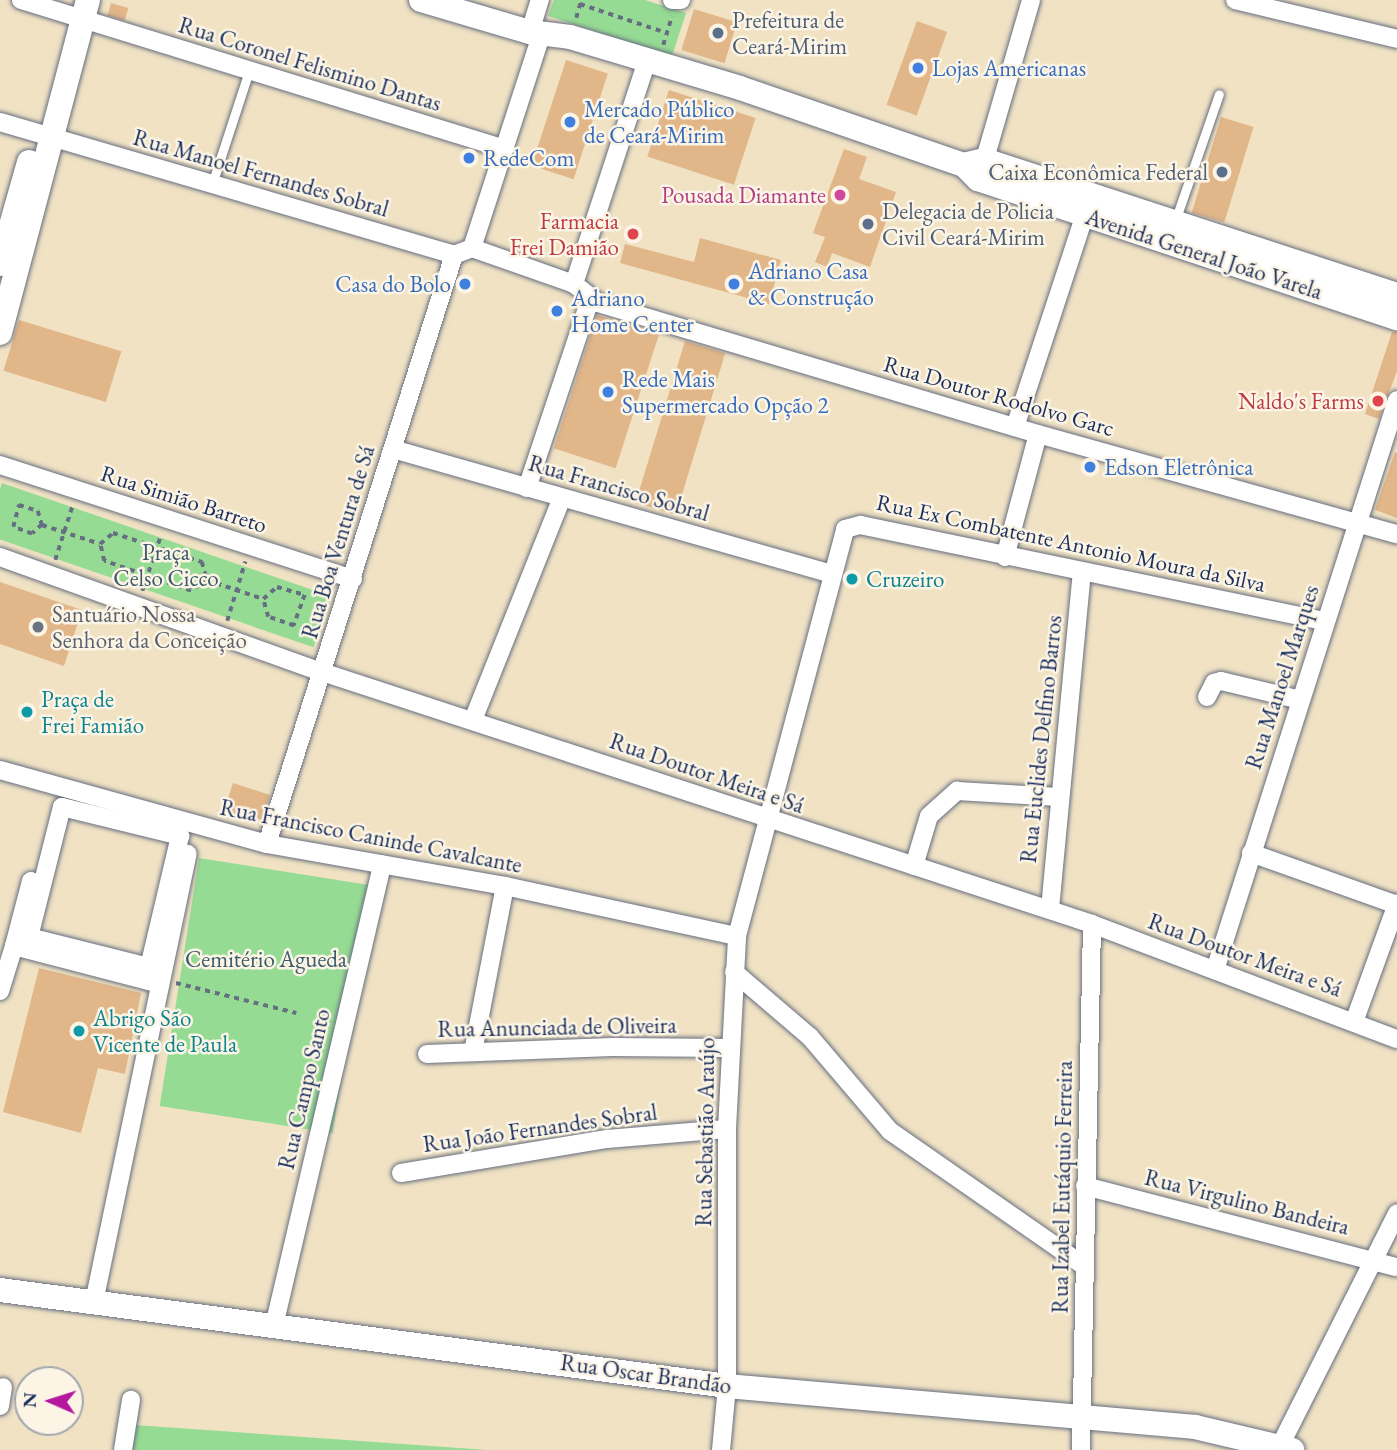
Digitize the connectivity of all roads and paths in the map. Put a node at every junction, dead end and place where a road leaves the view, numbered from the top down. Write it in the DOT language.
graph roads {
  1 [pos="21,0"];
  2 [pos="421,0"];
  3 [pos="540,0"];
  4 [pos="1031,0"];
  5 [pos="1236,0"];
  6 [pos="677,1"];
  7 [pos="581,2"];
  8 [pos="79,9"];
  9 [pos="575,22"];
  10 [pos="536,32"];
  11 [pos="667,33"];
  12 [pos="1397,39"];
  13 [pos="654,55"];
  14 [pos="249,71"];
  15 [pos="1219,94"];
  16 [pos="0,122"];
  17 [pos="45,136"];
  18 [pos="505,149"];
  19 [pos="975,168"];
  20 [pos="212,184"];
  21 [pos="1085,214"];
  22 [pos="1174,222"];
  23 [pos="472,248"];
  24 [pos="454,255"];
  25 [pos="0,264"];
  26 [pos="7,284"];
  27 [pos="574,284"];
  28 [pos="1397,295"];
  29 [pos="590,300"];
  30 [pos="1397,318"];
  31 [pos="0,333"];
  32 [pos="1397,400"];
  33 [pos="1015,427"];
  34 [pos="1038,434"];
  35 [pos="393,449"];
  36 [pos="0,465"];
  37 [pos="527,488"];
  38 [pos="78,490"];
  39 [pos="562,498"];
  40 [pos="166,519"];
  41 [pos="1358,523"];
  42 [pos="42,525"];
  43 [pos="849,526"];
  44 [pos="64,533"];
  45 [pos="1397,534"];
  46 [pos="100,544"];
  47 [pos="250,546"];
  48 [pos="157,547"];
  49 [pos="0,557"];
  50 [pos="1005,557"];
  51 [pos="1082,573"];
  52 [pos="833,574"];
  53 [pos="50,575"];
  54 [pos="147,576"];
  55 [pos="352,579"];
  56 [pos="207,580"];
  57 [pos="236,590"];
  58 [pos="263,599"];
  59 [pos="137,606"];
  60 [pos="1325,621"];
  61 [pos="222,636"];
  62 [pos="323,672"];
  63 [pos="1207,697"];
  64 [pos="1301,700"];
  65 [pos="473,720"];
  66 [pos="0,770"];
  67 [pos="57,787"];
  68 [pos="1059,797"];
  69 [pos="771,821"];
  70 [pos="194,827"];
  71 [pos="267,844"];
  72 [pos="1251,853"];
  73 [pos="382,864"];
  74 [pos="914,866"];
  75 [pos="505,886"];
  76 [pos="1397,904"];
  77 [pos="1050,909"];
  78 [pos="1092,924"];
  79 [pos="737,936"];
  80 [pos="29,937"];
  81 [pos="13,946"];
  82 [pos="1215,970"];
  83 [pos="734,972"];
  84 [pos="160,984"];
  85 [pos="0,991"];
  86 [pos="296,1013"];
  87 [pos="1354,1021"];
  88 [pos="1397,1039"];
  89 [pos="731,1048"];
  90 [pos="473,1052"];
  91 [pos="427,1054"];
  92 [pos="727,1129"];
  93 [pos="401,1173"];
  94 [pos="1085,1186"];
  95 [pos="1397,1213"];
  96 [pos="1373,1260"];
  97 [pos="1084,1266"];
  98 [pos="1397,1267"];
  99 [pos="0,1290"];
  100 [pos="94,1302"];
  101 [pos="274,1326"];
  102 [pos="727,1386"];
  103 [pos="3,1387"];
  104 [pos="131,1400"];
  105 [pos="0,1406"];
  106 [pos="1085,1415"];
  107 [pos="1283,1448"];
  108 [pos="123,1450"];
  109 [pos="721,1450"];
  110 [pos="1081,1450"];
  1 -- 8 [label="street, Rua Coronel Felismino Dantas"];
  2 -- 10 [label="main road, Avenida General João Varela"];
  3 -- 10 [label="street"];
  4 -- 19 [label="street"];
  5 -- 12 [label="street"];
  6 -- 11 [label="path"];
  7 -- 9 [label="path"];
  7 -- 11 [label="path"];
  8 -- 14 [label="street, Rua Coronel Felismino Dantas"];
  8 -- 17 [label="main road"];
  10 -- 13 [label="main road, Avenida General João Varela"];
  10 -- 18 [label="street"];
  11 -- 13 [label="path"];
  13 -- 19 [label="main road, Avenida General João Varela"];
  13 -- 27 [label="street"];
  14 -- 18 [label="street, Rua Coronel Felismino Dantas"];
  14 -- 20 [label="lane"];
  15 -- 22 [label="lane"];
  16 -- 17 [label="street, Rua Manoel Fernandes Sobral"];
  17 -- 20 [label="street, Rua Manoel Fernandes Sobral"];
  17 -- 25 [label="main road"];
  17 -- 26 [label="main road"];
  18 -- 23 [label="street"];
  19 -- 21 [label="main road, Avenida General João Varela"];
  19 -- 22 [label="main road"];
  20 -- 24 [label="street, Rua Manoel Fernandes Sobral"];
  21 -- 30 [label="main road, Avenida General João Varela"];
  21 -- 33 [label="street"];
  22 -- 28 [label="main road"];
  23 -- 24 [label="street"];
  23 -- 27 [label="street"];
  24 -- 35 [label="street, Rua Boa Ventura de Sá"];
  26 -- 31 [label="main road"];
  27 -- 29 [label="street"];
  29 -- 33 [label="street, Rua Doutor Rodolvo Garc"];
  29 -- 37 [label="street"];
  32 -- 41 [label="street, Rua Manoel Marques"];
  33 -- 34 [label="street, Rua Doutor Rodolvo Garc"];
  34 -- 41 [label="street, Rua Doutor Rodolvo Garc"];
  34 -- 50 [label="street"];
  35 -- 37 [label="street, Rua Francisco Sobral"];
  35 -- 55 [label="street, Rua Boa Ventura de Sá"];
  36 -- 38 [label="street, Rua Simião Barreto"];
  37 -- 39 [label="street, Rua Francisco Sobral"];
  38 -- 40 [label="street, Rua Simião Barreto"];
  38 -- 44 [label="path"];
  39 -- 52 [label="street, Rua Francisco Sobral"];
  39 -- 65 [label="street"];
  40 -- 47 [label="street, Rua Simião Barreto"];
  40 -- 48 [label="path"];
  41 -- 45 [label="street, Rua Doutor Rodolvo Garc"];
  41 -- 60 [label="street, Rua Manoel Marques"];
  42 -- 42 [label="path"];
  42 -- 44 [label="path"];
  43 -- 50 [label="street, Rua Ex Combatente Antonio Moura da Silva"];
  43 -- 52 [label="street, Rua Sebastião Araújo"];
  44 -- 46 [label="path"];
  44 -- 53 [label="path"];
  46 -- 48 [label="path"];
  46 -- 54 [label="path"];
  47 -- 55 [label="street, Rua Simião Barreto"];
  47 -- 57 [label="path"];
  48 -- 54 [label="path"];
  48 -- 56 [label="path"];
  49 -- 53 [label="street, Rua Doutor Meira e Sá"];
  50 -- 51 [label="street, Rua Ex Combatente Antonio Moura da Silva"];
  51 -- 60 [label="street, Rua Ex Combatente Antonio Moura da Silva"];
  51 -- 68 [label="street, Rua Euclides Delfino Barros"];
  52 -- 69 [label="street, Rua Sebastião Araújo"];
  53 -- 59 [label="street, Rua Doutor Meira e Sá"];
  54 -- 56 [label="path"];
  54 -- 59 [label="path"];
  55 -- 62 [label="street, Rua Boa Ventura de Sá"];
  56 -- 57 [label="path"];
  57 -- 58 [label="path"];
  57 -- 61 [label="path"];
  58 -- 58 [label="path"];
  59 -- 61 [label="street, Rua Doutor Meira e Sá"];
  60 -- 64 [label="street, Rua Manoel Marques"];
  61 -- 62 [label="street, Rua Doutor Meira e Sá"];
  62 -- 65 [label="street, Rua Doutor Meira e Sá"];
  62 -- 71 [label="street, Rua Boa Ventura de Sá"];
  63 -- 64 [label="street"];
  64 -- 72 [label="street, Rua Manoel Marques"];
  65 -- 69 [label="street, Rua Doutor Meira e Sá"];
  66 -- 67 [label="street, Rua Francisco Caninde Cavalcante"];
  67 -- 70 [label="street, Rua Francisco Caninde Cavalcante"];
  67 -- 81 [label="street"];
  68 -- 74 [label="street"];
  68 -- 77 [label="street, Rua Euclides Delfino Barros"];
  69 -- 74 [label="street, Rua Doutor Meira e Sá"];
  69 -- 79 [label="street, Rua Sebastião Araújo"];
  70 -- 71 [label="street, Rua Francisco Caninde Cavalcante"];
  70 -- 84 [label="street"];
  71 -- 73 [label="street, Rua Francisco Caninde Cavalcante"];
  72 -- 76 [label="street"];
  72 -- 82 [label="street, Rua Manoel Marques"];
  73 -- 75 [label="street, Rua Francisco Caninde Cavalcante"];
  73 -- 101 [label="street, Rua Campo Santo"];
  74 -- 77 [label="street, Rua Doutor Meira e Sá"];
  75 -- 79 [label="street, Rua Francisco Caninde Cavalcante"];
  75 -- 90 [label="street"];
  76 -- 87 [label="street"];
  77 -- 78 [label="street, Rua Doutor Meira e Sá"];
  78 -- 82 [label="street, Rua Doutor Meira e Sá"];
  78 -- 94 [label="street, Rua Izabel Eutáquio Ferreira"];
  79 -- 83 [label="street, Rua Sebastião Araújo"];
  80 -- 80 [label="street"];
  81 -- 84 [label="street"];
  81 -- 85 [label="street"];
  82 -- 87 [label="street, Rua Doutor Meira e Sá"];
  83 -- 89 [label="street, Rua Sebastião Araújo"];
  83 -- 97 [label="street"];
  84 -- 86 [label="path"];
  84 -- 100 [label="street"];
  87 -- 88 [label="street, Rua Doutor Meira e Sá"];
  89 -- 90 [label="street, Rua Anunciada de Oliveira"];
  89 -- 92 [label="street, Rua Sebastião Araújo"];
  90 -- 91 [label="street, Rua Anunciada de Oliveira"];
  92 -- 93 [label="street, Rua João Fernandes Sobral"];
  92 -- 102 [label="street, Rua Sebastião Araújo"];
  94 -- 96 [label="street, Rua Virgulino Bandeira"];
  94 -- 97 [label="street, Rua Izabel Eutáquio Ferreira"];
  95 -- 96 [label="street"];
  96 -- 98 [label="street, Rua Virgulino Bandeira"];
  96 -- 107 [label="street"];
  97 -- 106 [label="street, Rua Izabel Eutáquio Ferreira"];
  99 -- 100 [label="main road, Rua Oscar Brandão"];
  100 -- 101 [label="main road, Rua Oscar Brandão"];
  101 -- 102 [label="main road, Rua Oscar Brandão"];
  102 -- 106 [label="main road, Rua Oscar Brandão"];
  102 -- 109 [label="street, Rua Sebastião Araújo"];
  103 -- 105 [label="street"];
  104 -- 108 [label="street"];
  106 -- 107 [label="main road, Rua Oscar Brandão"];
  106 -- 110 [label="street, Rua Izabel Eutáquio Ferreira"];
}
